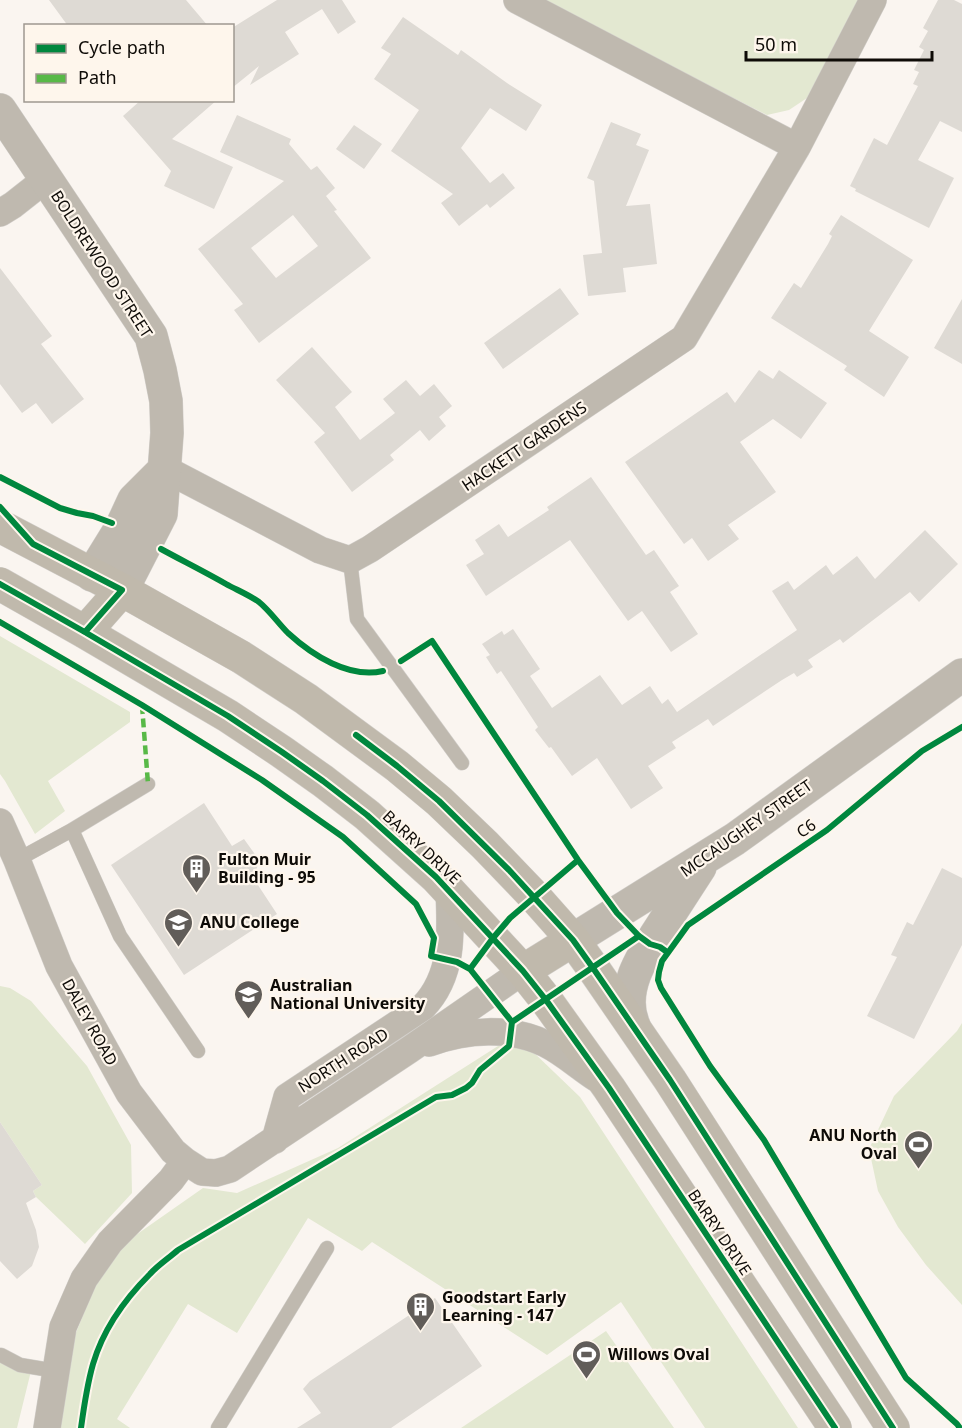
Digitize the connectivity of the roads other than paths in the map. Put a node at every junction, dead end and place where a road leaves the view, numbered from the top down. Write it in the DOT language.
graph roads {
  1 [pos="517,0"];
  2 [pos="873,0"];
  3 [pos="0,110"];
  4 [pos="797,147"];
  5 [pos="46,179"];
  6 [pos="0,213"];
  7 [pos="165,469"];
  8 [pos="0,526"];
  9 [pos="350,560"];
  10 [pos="92,575"];
  11 [pos="0,584"];
  12 [pos="122,590"];
  13 [pos="84,632"];
  14 [pos="962,675"];
  15 [pos="462,763"];
  16 [pos="148,784"];
  17 [pos="0,822"];
  18 [pos="72,830"];
  19 [pos="17,860"];
  20 [pos="704,860"];
  21 [pos="449,890"];
  22 [pos="573,940"];
  23 [pos="524,971"];
  24 [pos="634,1026"];
  25 [pos="409,1050"];
  26 [pos="198,1051"];
  27 [pos="609,1088"];
  28 [pos="275,1140"];
  29 [pos="185,1161"];
  30 [pos="230,1169"];
  31 [pos="327,1248"];
  32 [pos="1,1355"];
  33 [pos="56,1371"];
  34 [pos="47,1428"];
  35 [pos="218,1428"];
  36 [pos="835,1428"];
  37 [pos="893,1428"];
  1 -- 4 [label="street"];
  2 -- 4 [label="street, HACKETT GARDENS"];
  3 -- 5 [label="street, BOLDREWOOD STREET"];
  4 -- 9 [label="street, HACKETT GARDENS"];
  5 -- 6 [label="street"];
  5 -- 7 [label="street, BOLDREWOOD STREET"];
  7 -- 9 [label="street"];
  7 -- 10 [label="street"];
  7 -- 12 [label="street, BOLDREWOOD STREET"];
  8 -- 10 [label="main road"];
  9 -- 15 [label="lane"];
  10 -- 12 [label="main road"];
  10 -- 13 [label="main road"];
  11 -- 13 [label="main road, BARRY DRIVE"];
  12 -- 13 [label="main road"];
  12 -- 22 [label="main road"];
  13 -- 21 [label="main road, BARRY DRIVE"];
  14 -- 20 [label="street, MCCAUGHEY STREET"];
  16 -- 18 [label="lane"];
  17 -- 19 [label="street, DALEY ROAD"];
  18 -- 19 [label="lane"];
  18 -- 26 [label="lane"];
  19 -- 29 [label="street, DALEY ROAD"];
  20 -- 22 [label="street, MCCAUGHEY STREET"];
  20 -- 24 [label="street"];
  21 -- 23 [label="main road, BARRY DRIVE"];
  21 -- 28 [label="street, NORTH ROAD"];
  22 -- 23 [label="main road, MCCAUGHEY STREET"];
  22 -- 24 [label="main road"];
  23 -- 25 [label="street, NORTH ROAD"];
  23 -- 27 [label="main road, BARRY DRIVE"];
  24 -- 37 [label="main road"];
  25 -- 27 [label="street, NORTH ROAD"];
  25 -- 28 [label="street, NORTH ROAD"];
  27 -- 36 [label="main road, BARRY DRIVE"];
  28 -- 30 [label="street, NORTH ROAD"];
  29 -- 30 [label="street, DALEY ROAD"];
  29 -- 33 [label="street"];
  31 -- 35 [label="lane"];
  32 -- 33 [label="lane"];
  33 -- 34 [label="street"];
}
